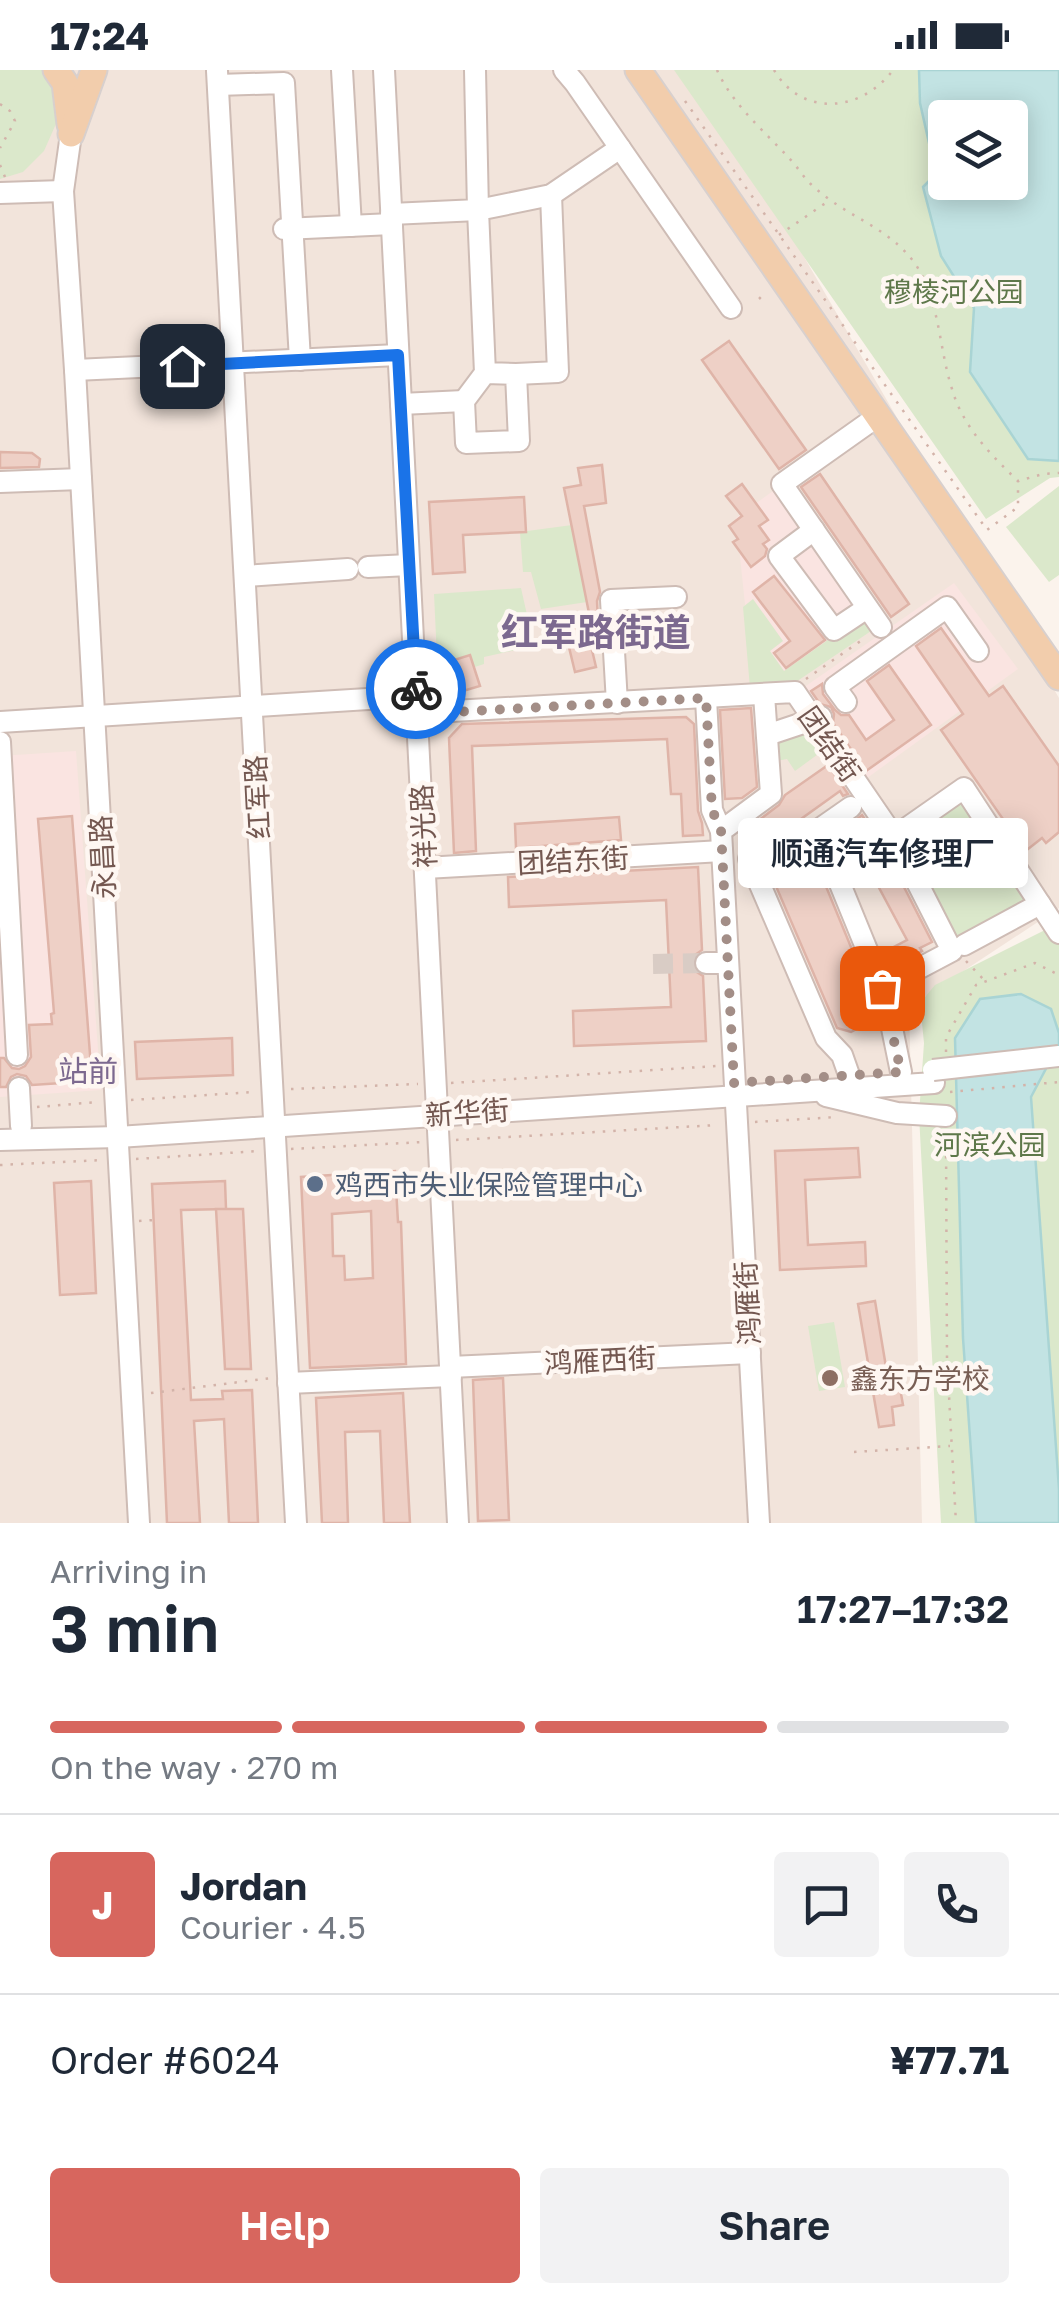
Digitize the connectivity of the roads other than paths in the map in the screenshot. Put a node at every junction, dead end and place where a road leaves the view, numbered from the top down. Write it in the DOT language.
graph roads {
  1 [pos="56,70"];
  2 [pos="94,70"];
  3 [pos="342,70"];
  4 [pos="384,70"];
  5 [pos="476,70"];
  6 [pos="564,70"];
  7 [pos="638,70"];
  8 [pos="656,70"];
  9 [pos="218,78"];
  10 [pos="71,134"];
  11 [pos="620,148"];
  12 [pos="63,191"];
  13 [pos="0,193"];
  14 [pos="551,195"];
  15 [pos="478,210"];
  16 [pos="392,219"];
  17 [pos="351,226"];
  18 [pos="288,229"];
  19 [pos="731,308"];
  20 [pos="398,355"];
  21 [pos="300,360"];
  22 [pos="233,364"];
  23 [pos="75,370"];
  24 [pos="484,373"];
  25 [pos="516,374"];
  26 [pos="464,400"];
  27 [pos="401,404"];
  28 [pos="878,416"];
  29 [pos="82,479"];
  30 [pos="0,482"];
  31 [pos="808,534"];
  32 [pos="409,565"];
  33 [pos="245,576"];
  34 [pos="676,597"];
  35 [pos="862,612"];
  36 [pos="880,627"];
  37 [pos="978,651"];
  38 [pos="1059,651"];
  39 [pos="1059,676"];
  40 [pos="764,695"];
  41 [pos="706,698"];
  42 [pos="846,702"];
  43 [pos="617,703"];
  44 [pos="416,705"];
  45 [pos="252,706"];
  46 [pos="94,715"];
  47 [pos="818,719"];
  48 [pos="0,722"];
  49 [pos="767,735"];
  50 [pos="0,742"];
  51 [pos="851,806"];
  52 [pos="894,836"];
  53 [pos="722,841"];
  54 [pos="749,860"];
  55 [pos="425,868"];
  56 [pos="1040,904"];
  57 [pos="1059,933"];
  58 [pos="964,945"];
  59 [pos="728,962"];
  60 [pos="706,963"];
  61 [pos="882,988"];
  62 [pos="17,1054"];
  63 [pos="1059,1056"];
  64 [pos="1059,1069"];
  65 [pos="901,1072"];
  66 [pos="849,1075"];
  67 [pos="941,1075"];
  68 [pos="734,1081"];
  69 [pos="804,1091"];
  70 [pos="437,1100"];
  71 [pos="15,1112"];
  72 [pos="946,1116"];
  73 [pos="274,1120"];
  74 [pos="117,1130"];
  75 [pos="0,1140"];
  76 [pos="750,1353"];
  77 [pos="450,1372"];
  78 [pos="288,1380"];
  79 [pos="139,1523"];
  80 [pos="296,1523"];
  81 [pos="458,1523"];
  82 [pos="759,1523"];
  1 -- 10 [label="main road"];
  2 -- 10 [label="main road"];
  3 -- 17 [label="street"];
  4 -- 16 [label="street, 祥光路"];
  5 -- 15 [label="street"];
  6 -- 11 [label="street"];
  7 -- 28 [label="main road"];
  8 -- 38 [label="main road"];
  9 -- 18 [label="street"];
  9 -- 22 [label="street, 红军路"];
  10 -- 12 [label="street, 永昌路"];
  11 -- 14 [label="street"];
  11 -- 19 [label="street"];
  12 -- 13 [label="street"];
  12 -- 23 [label="street, 永昌路"];
  14 -- 15 [label="street"];
  14 -- 25 [label="street"];
  15 -- 16 [label="street"];
  15 -- 24 [label="street"];
  16 -- 17 [label="street"];
  16 -- 20 [label="street, 祥光路"];
  17 -- 18 [label="street"];
  18 -- 21 [label="street"];
  20 -- 21 [label="street"];
  20 -- 27 [label="street, 祥光路"];
  21 -- 22 [label="street"];
  22 -- 23 [label="street"];
  22 -- 33 [label="street, 红军路"];
  23 -- 29 [label="street, 永昌路"];
  24 -- 25 [label="street"];
  24 -- 26 [label="street"];
  25 -- 26 [label="street"];
  26 -- 27 [label="street"];
  27 -- 32 [label="street, 祥光路"];
  28 -- 31 [label="street"];
  28 -- 39 [label="main road"];
  29 -- 30 [label="street"];
  29 -- 46 [label="street, 永昌路"];
  31 -- 35 [label="street"];
  31 -- 35 [label="street"];
  32 -- 33 [label="street"];
  32 -- 44 [label="street, 祥光路"];
  33 -- 45 [label="street, 红军路"];
  34 -- 43 [label="street"];
  35 -- 36 [label="street"];
  37 -- 42 [label="street"];
  40 -- 41 [label="street, 团结街"];
  40 -- 47 [label="street, 团结街"];
  40 -- 49 [label="street"];
  41 -- 43 [label="street, 团结街"];
  41 -- 53 [label="street, 鸿雁街"];
  43 -- 44 [label="street, 团结街"];
  44 -- 45 [label="street, 团结街"];
  44 -- 55 [label="street, 祥光路"];
  45 -- 46 [label="street, 团结街"];
  45 -- 73 [label="street, 红军路"];
  46 -- 48 [label="street, 团结街"];
  46 -- 74 [label="street, 永昌路"];
  47 -- 49 [label="street"];
  47 -- 52 [label="street, 团结街"];
  49 -- 53 [label="street"];
  50 -- 62 [label="street"];
  51 -- 61 [label="street"];
  52 -- 56 [label="street"];
  52 -- 61 [label="street, 团结街"];
  53 -- 55 [label="street, 团结东街"];
  53 -- 59 [label="street, 鸿雁街"];
  54 -- 66 [label="street"];
  55 -- 70 [label="street, 祥光路"];
  56 -- 57 [label="street"];
  56 -- 58 [label="street"];
  59 -- 60 [label="street"];
  59 -- 68 [label="street, 鸿雁街"];
  61 -- 65 [label="street"];
  63 -- 67 [label="street, bridge"];
  64 -- 67 [label="street"];
  65 -- 66 [label="street, 新华街"];
  65 -- 67 [label="street, 新华街"];
  66 -- 68 [label="street, 新华街"];
  67 -- 69 [label="street, 新华街"];
  68 -- 69 [label="street, 新华街"];
  68 -- 70 [label="street, 新华街"];
  68 -- 76 [label="street, 鸿雁街"];
  69 -- 72 [label="street"];
  70 -- 73 [label="street, 新华街"];
  70 -- 77 [label="street, 祥光路"];
  71 -- 74 [label="street, 新华街"];
  73 -- 74 [label="street, 新华街"];
  73 -- 78 [label="street, 红军路"];
  74 -- 75 [label="street, 新华街"];
  74 -- 79 [label="street, 永昌路"];
  76 -- 77 [label="street, 鸿雁西街"];
  76 -- 82 [label="street, 鸿雁街"];
  77 -- 78 [label="street, 鸿雁西街"];
  77 -- 81 [label="street, 祥光路"];
  78 -- 80 [label="street, 红军路"];
}
